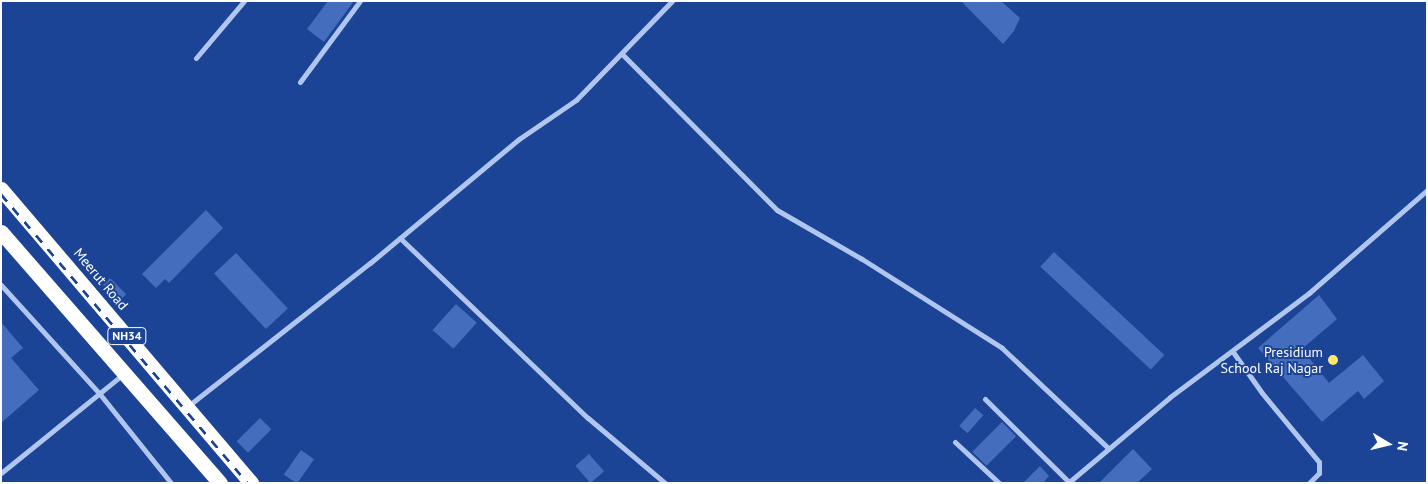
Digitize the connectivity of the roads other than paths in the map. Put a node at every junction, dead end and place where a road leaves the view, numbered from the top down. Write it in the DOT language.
graph roads {
  1 [pos="244,1"];
  2 [pos="360,1"];
  3 [pos="672,1"];
  4 [pos="622,54"];
  5 [pos="196,58"];
  6 [pos="300,82"];
  7 [pos="1,189"];
  8 [pos="1427,190"];
  9 [pos="1,232"];
  10 [pos="400,238"];
  11 [pos="1,285"];
  12 [pos="1233,352"];
  13 [pos="124,373"];
  14 [pos="99,393"];
  15 [pos="985,399"];
  16 [pos="187,408"];
  17 [pos="955,442"];
  18 [pos="1108,448"];
  19 [pos="1,473"];
  20 [pos="1068,482"];
  21 [pos="171,483"];
  22 [pos="220,483"];
  23 [pos="251,483"];
  24 [pos="664,483"];
  25 [pos="999,483"];
  26 [pos="1309,483"];
  1 -- 5 [label="street"];
  2 -- 6 [label="street"];
  3 -- 4 [label="street"];
  4 -- 10 [label="street"];
  4 -- 18 [label="street"];
  7 -- 16 [label="highway, Meerut Road / NH34"];
  8 -- 12 [label="street"];
  9 -- 13 [label="highway, NH34"];
  10 -- 16 [label="street"];
  10 -- 24 [label="street"];
  11 -- 14 [label="street"];
  12 -- 18 [label="street"];
  12 -- 26 [label="street"];
  13 -- 14 [label="street"];
  13 -- 22 [label="highway, NH34"];
  14 -- 19 [label="street"];
  14 -- 21 [label="street"];
  15 -- 20 [label="street"];
  16 -- 23 [label="highway, Meerut Road / NH34"];
  17 -- 25 [label="street"];
  18 -- 20 [label="street"];
}
